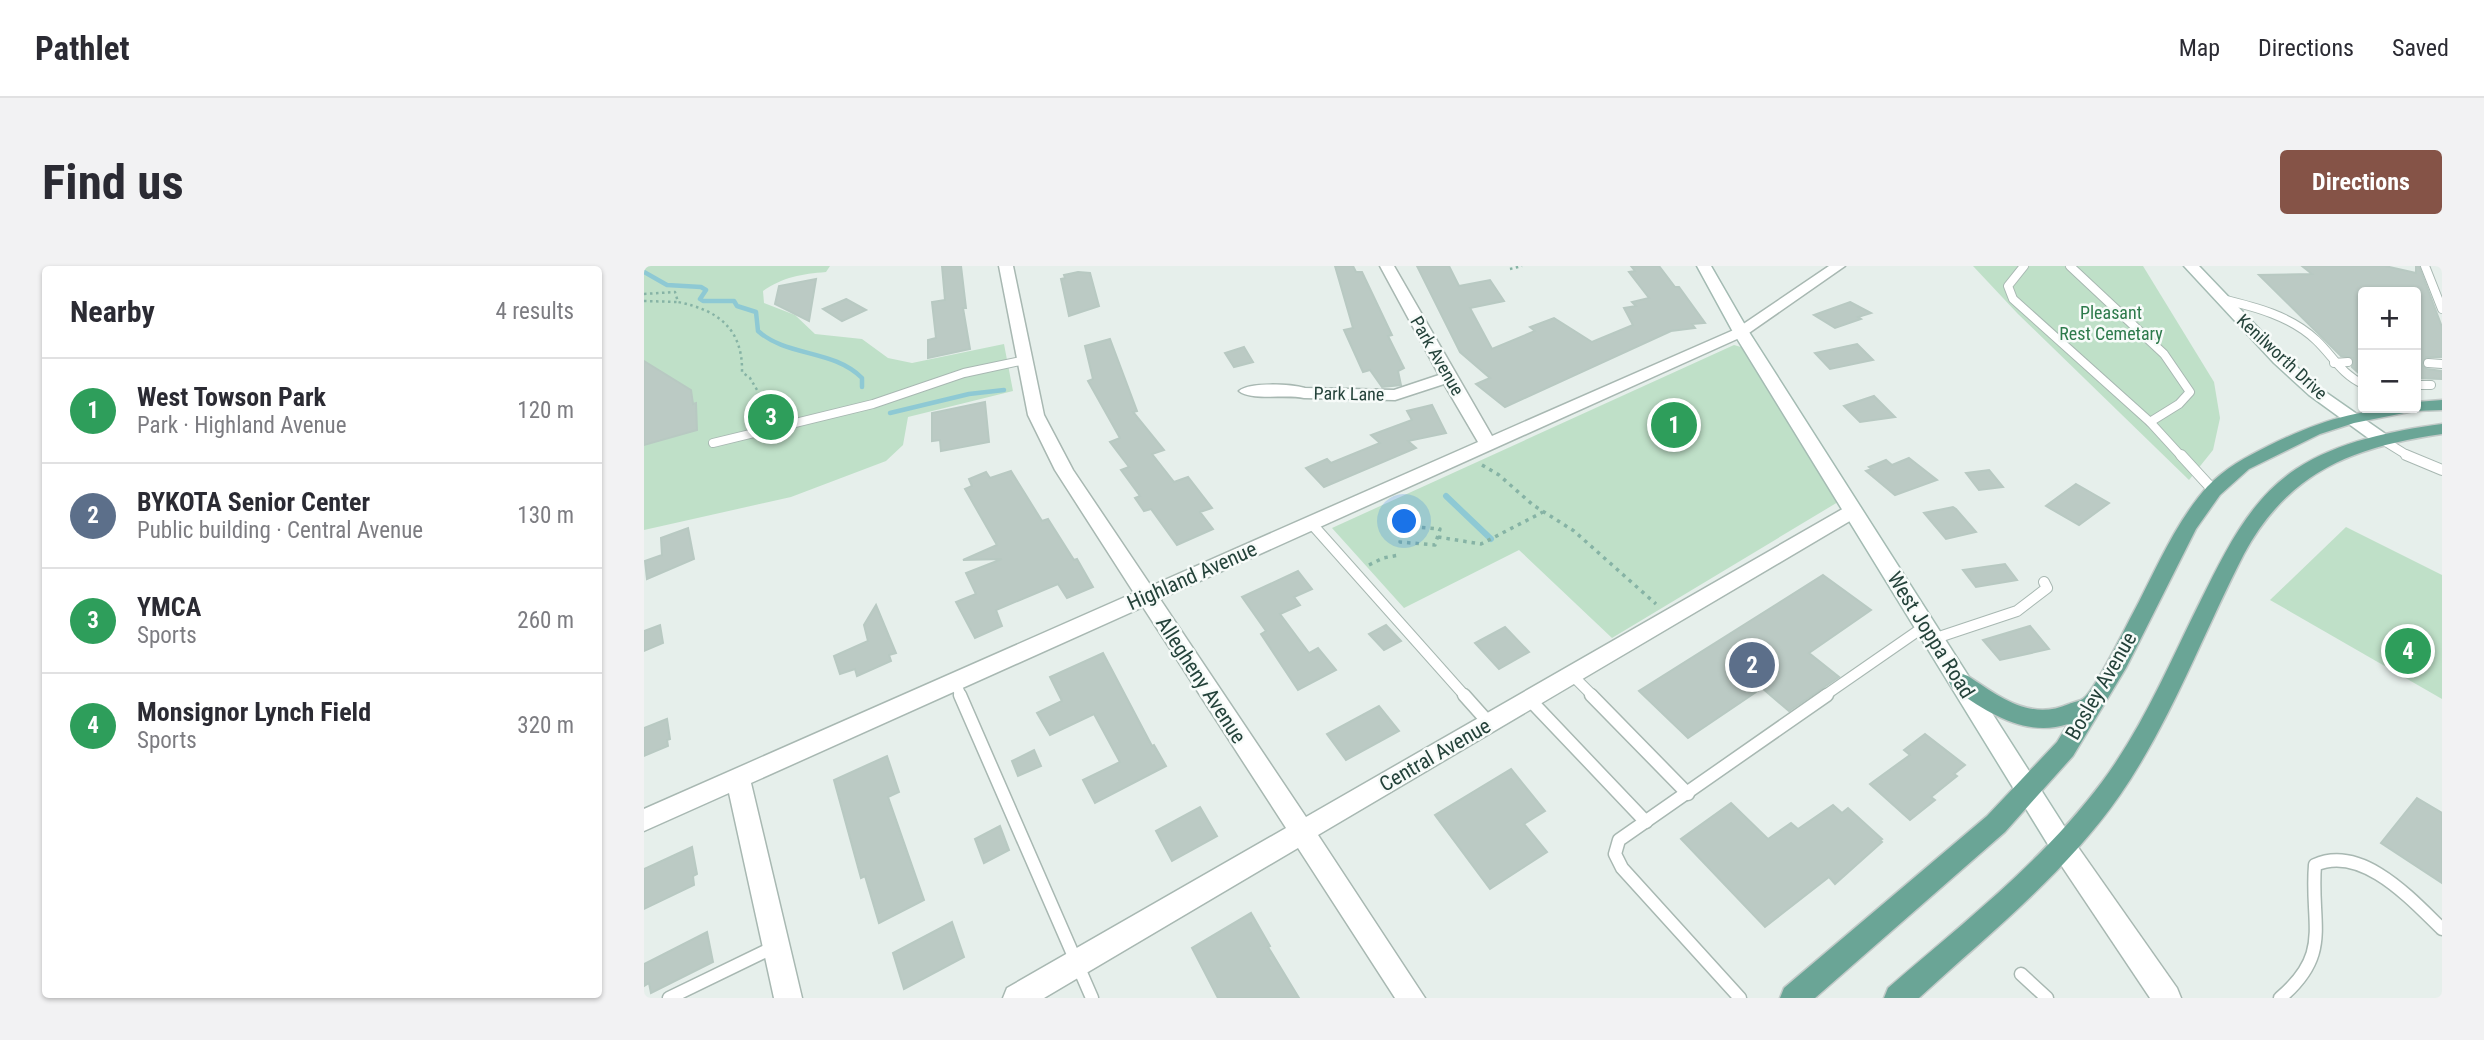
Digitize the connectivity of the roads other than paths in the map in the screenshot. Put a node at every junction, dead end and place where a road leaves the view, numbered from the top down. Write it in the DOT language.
graph roads {
  1 [pos="1006,266"];
  2 [pos="1387,266"];
  3 [pos="1704,266"];
  4 [pos="1838,266"];
  5 [pos="2024,266"];
  6 [pos="2070,266"];
  7 [pos="2191,266"];
  8 [pos="2425,266"];
  9 [pos="2222,299"];
  10 [pos="2442,309"];
  11 [pos="1741,332"];
  12 [pos="1025,360"];
  13 [pos="2348,362"];
  14 [pos="2334,363"];
  15 [pos="2428,363"];
  16 [pos="2442,364"];
  17 [pos="1449,377"];
  18 [pos="2358,382"];
  19 [pos="2421,385"];
  20 [pos="2431,385"];
  21 [pos="1247,391"];
  22 [pos="2442,405"];
  23 [pos="2421,407"];
  24 [pos="2380,413"];
  25 [pos="2351,418"];
  26 [pos="2150,422"];
  27 [pos="2442,429"];
  28 [pos="2381,439"];
  29 [pos="713,443"];
  30 [pos="1491,443"];
  31 [pos="2442,470"];
  32 [pos="2214,491"];
  33 [pos="1853,511"];
  34 [pos="1311,523"];
  35 [pos="2044,582"];
  36 [pos="1146,597"];
  37 [pos="1929,633"];
  38 [pos="1572,675"];
  39 [pos="954,682"];
  40 [pos="1960,682"];
  41 [pos="1530,700"];
  42 [pos="2091,705"];
  43 [pos="1489,723"];
  44 [pos="738,778"];
  45 [pos="2028,791"];
  46 [pos="1688,794"];
  47 [pos="644,820"];
  48 [pos="1646,822"];
  49 [pos="1302,832"];
  50 [pos="2064,848"];
  51 [pos="2442,929"];
  52 [pos="776,946"];
  53 [pos="1076,964"];
  54 [pos="2021,974"];
  55 [pos="669,998"];
  56 [pos="788,998"];
  57 [pos="1017,998"];
  58 [pos="1092,998"];
  59 [pos="1411,998"];
  60 [pos="1740,998"];
  61 [pos="1794,998"];
  62 [pos="1898,998"];
  63 [pos="2047,998"];
  64 [pos="2167,998"];
  65 [pos="2280,998"];
  1 -- 12 [label="street, Allegheny Avenue"];
  2 -- 17 [label="street, Park Avenue"];
  3 -- 11 [label="street, West Joppa Road"];
  4 -- 11 [label="street, Highland Avenue"];
  5 -- 26 [label="lane"];
  6 -- 26 [label="lane"];
  7 -- 9 [label="street, Kenilworth Drive"];
  8 -- 10 [label="lane"];
  9 -- 14 [label="lane"];
  9 -- 25 [label="street, Kenilworth Drive"];
  11 -- 30 [label="street, Highland Avenue"];
  11 -- 33 [label="street, West Joppa Road"];
  12 -- 29 [label="lane"];
  12 -- 36 [label="street, Allegheny Avenue"];
  13 -- 14 [label="lane"];
  14 -- 18 [label="lane"];
  15 -- 16 [label="lane"];
  17 -- 21 [label="street, Park Lane"];
  17 -- 30 [label="street, Park Avenue"];
  19 -- 20 [label="lane"];
  22 -- 23 [label="main road"];
  24 -- 25 [label="main road, Bosley Avenue"];
  25 -- 28 [label="street, Kenilworth Drive"];
  25 -- 32 [label="main road, Bosley Avenue"];
  26 -- 32 [label="lane"];
  27 -- 28 [label="main road"];
  28 -- 31 [label="lane"];
  28 -- 50 [label="main road"];
  30 -- 34 [label="street, Highland Avenue"];
  32 -- 42 [label="main road, Bosley Avenue"];
  33 -- 37 [label="street, West Joppa Road"];
  33 -- 38 [label="street, Central Avenue"];
  34 -- 36 [label="street, Highland Avenue"];
  34 -- 43 [label="lane"];
  35 -- 37 [label="lane"];
  36 -- 39 [label="street, Highland Avenue"];
  36 -- 49 [label="street, Allegheny Avenue"];
  37 -- 40 [label="street, West Joppa Road"];
  37 -- 46 [label="lane"];
  38 -- 41 [label="street, Central Avenue"];
  38 -- 46 [label="lane"];
  39 -- 44 [label="street, Highland Avenue"];
  39 -- 53 [label="lane"];
  40 -- 42 [label="main road"];
  40 -- 45 [label="street, West Joppa Road"];
  41 -- 43 [label="street, Central Avenue"];
  41 -- 48 [label="lane"];
  42 -- 45 [label="main road, Bosley Avenue"];
  43 -- 49 [label="street, Central Avenue"];
  44 -- 47 [label="street, Highland Avenue"];
  44 -- 52 [label="street"];
  45 -- 50 [label="street, West Joppa Road"];
  45 -- 61 [label="main road, Bosley Avenue"];
  46 -- 48 [label="lane"];
  48 -- 60 [label="lane"];
  49 -- 53 [label="street, Central Avenue"];
  49 -- 59 [label="street, Allegheny Avenue"];
  50 -- 62 [label="main road"];
  50 -- 64 [label="street, West Joppa Road"];
  51 -- 65 [label="lane"];
  52 -- 55 [label="lane"];
  52 -- 56 [label="street"];
  53 -- 57 [label="street, Central Avenue"];
  53 -- 58 [label="lane"];
  54 -- 63 [label="lane"];
}
